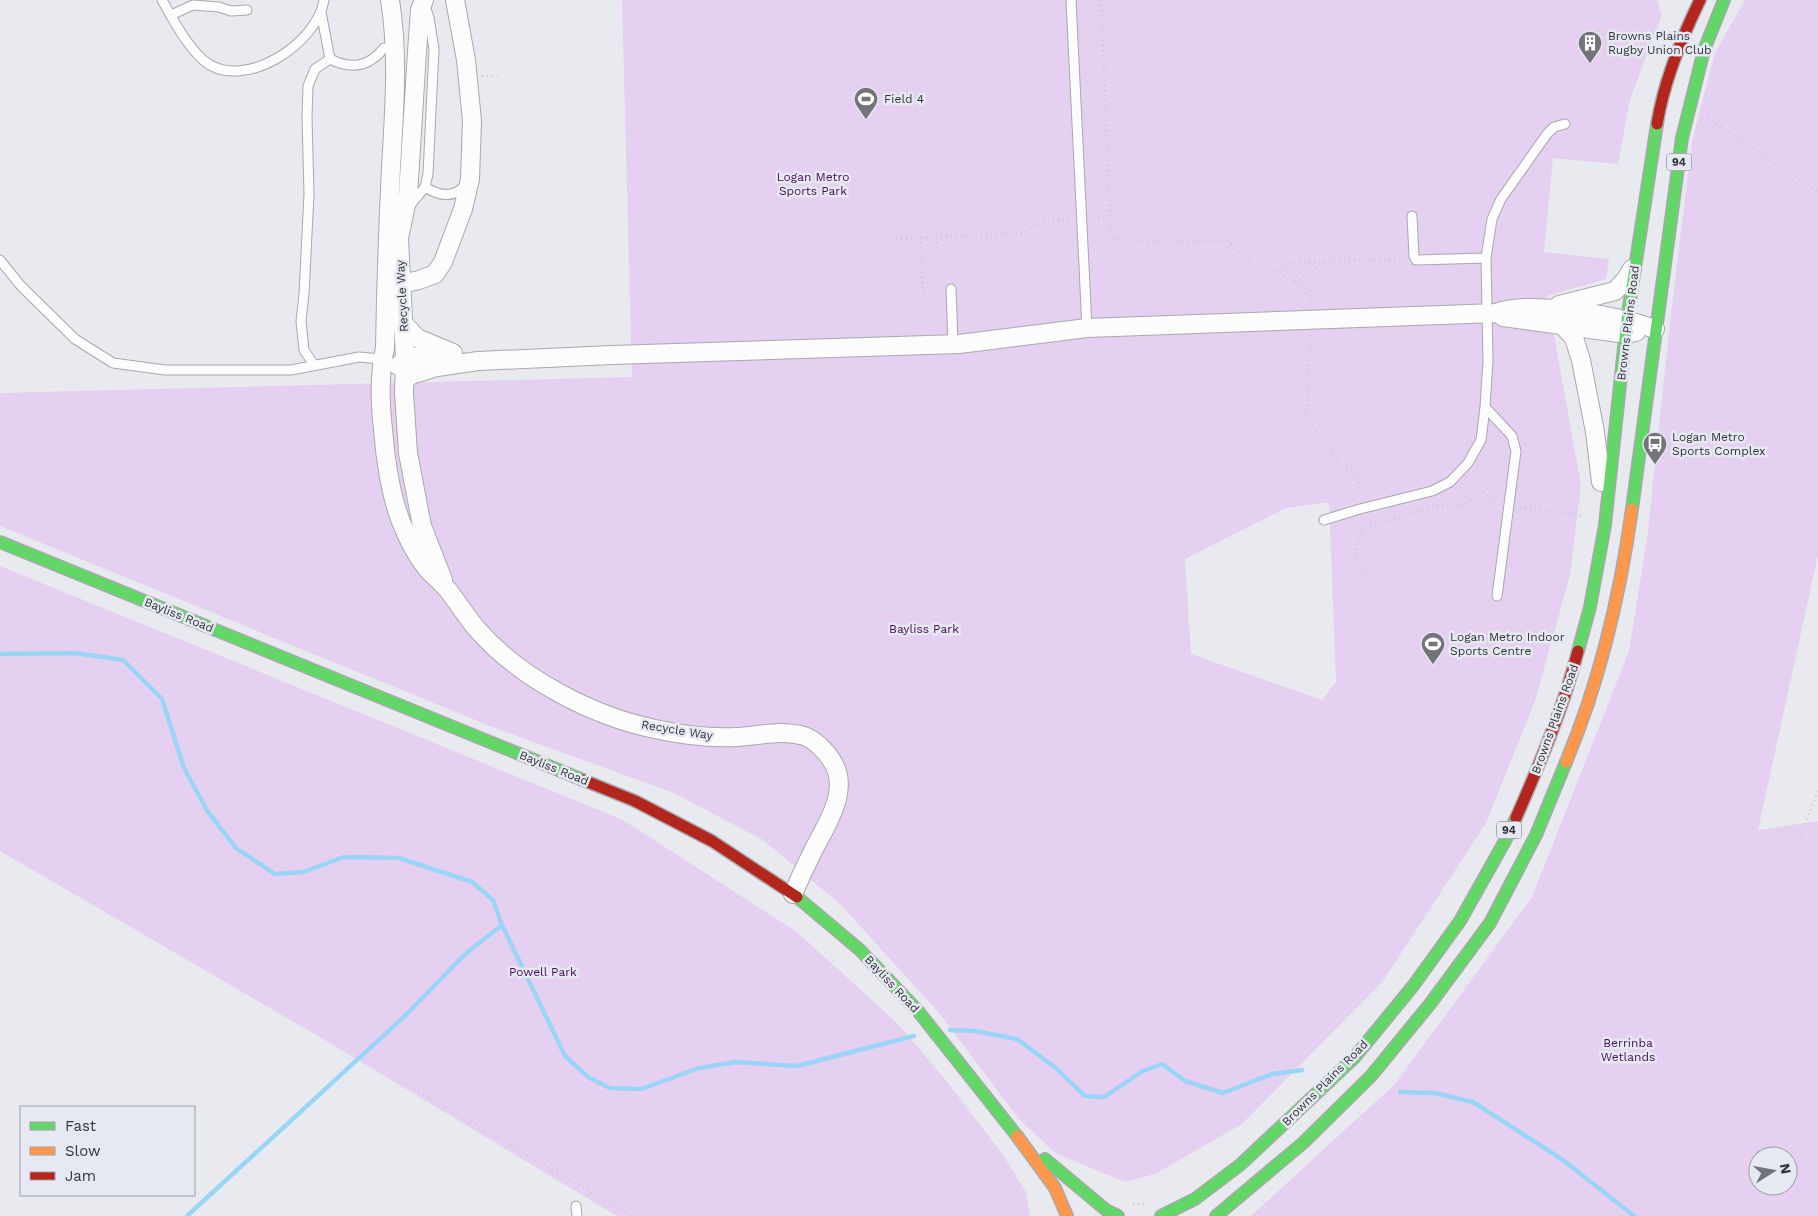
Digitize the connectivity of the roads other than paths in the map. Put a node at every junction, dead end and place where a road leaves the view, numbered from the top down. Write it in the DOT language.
graph roads {
  1 [pos="162,0"];
  2 [pos="324,0"];
  3 [pos="389,0"];
  4 [pos="455,0"];
  5 [pos="1071,0"];
  6 [pos="1700,0"];
  7 [pos="1724,0"];
  8 [pos="424,1"];
  9 [pos="247,10"];
  10 [pos="320,12"];
  11 [pos="170,15"];
  12 [pos="384,48"];
  13 [pos="330,59"];
  14 [pos="1565,124"];
  15 [pos="470,179"];
  16 [pos="425,187"];
  17 [pos="404,212"];
  18 [pos="1412,216"];
  19 [pos="1486,258"];
  20 [pos="0,260"];
  21 [pos="1636,260"];
  22 [pos="401,284"];
  23 [pos="951,289"];
  24 [pos="1548,308"];
  25 [pos="1491,313"];
  26 [pos="403,324"];
  27 [pos="1562,325"];
  28 [pos="1627,327"];
  29 [pos="1087,328"];
  30 [pos="1655,329"];
  31 [pos="954,344"];
  32 [pos="382,359"];
  33 [pos="405,359"];
  34 [pos="471,360"];
  35 [pos="314,366"];
  36 [pos="404,381"];
  37 [pos="1485,407"];
  38 [pos="400,519"];
  39 [pos="1324,520"];
  40 [pos="1605,525"];
  41 [pos="0,542"];
  42 [pos="446,588"];
  43 [pos="1497,596"];
  44 [pos="793,894"];
  45 [pos="1015,1133"];
  46 [pos="576,1206"];
  47 [pos="577,1216"];
  48 [pos="1067,1216"];
  49 [pos="1118,1216"];
  50 [pos="1161,1216"];
  51 [pos="1216,1216"];
  1 -- 11 [label="lane"];
  2 -- 10 [label="lane"];
  3 -- 12 [label="street"];
  3 -- 32 [label="street"];
  4 -- 15 [label="street"];
  5 -- 29 [label="lane"];
  6 -- 21 [label="main road, Browns Plains Road / 94"];
  7 -- 30 [label="main road, Browns Plains Road / 94"];
  8 -- 16 [label="lane"];
  8 -- 17 [label="street, Recycle Way"];
  9 -- 11 [label="lane"];
  10 -- 11 [label="lane"];
  10 -- 13 [label="lane"];
  12 -- 13 [label="lane"];
  12 -- 32 [label="street"];
  13 -- 35 [label="lane"];
  14 -- 19 [label="lane"];
  15 -- 16 [label="lane"];
  15 -- 22 [label="street"];
  16 -- 17 [label="lane"];
  17 -- 22 [label="street, Recycle Way"];
  18 -- 19 [label="lane"];
  19 -- 25 [label="lane"];
  20 -- 35 [label="lane"];
  21 -- 24 [label="street"];
  21 -- 28 [label="main road, Browns Plains Road / 94"];
  22 -- 26 [label="street, Recycle Way"];
  23 -- 31 [label="lane"];
  24 -- 25 [label="street"];
  24 -- 28 [label="street"];
  25 -- 27 [label="street"];
  25 -- 29 [label="street"];
  25 -- 37 [label="lane"];
  26 -- 33 [label="street, Recycle Way"];
  26 -- 34 [label="street"];
  27 -- 28 [label="street"];
  27 -- 40 [label="street"];
  28 -- 30 [label="street"];
  28 -- 40 [label="main road, Browns Plains Road / 94"];
  29 -- 31 [label="street"];
  30 -- 51 [label="main road, Browns Plains Road / 94"];
  31 -- 34 [label="street"];
  32 -- 35 [label="lane"];
  32 -- 38 [label="street, Recycle Way"];
  33 -- 34 [label="street"];
  33 -- 36 [label="street, Recycle Way"];
  33 -- 38 [label="street"];
  34 -- 36 [label="street"];
  36 -- 42 [label="street, Recycle Way"];
  37 -- 39 [label="lane"];
  37 -- 43 [label="lane"];
  38 -- 42 [label="street, Recycle Way"];
  40 -- 50 [label="main road, Browns Plains Road / 94"];
  41 -- 44 [label="main road, Bayliss Road"];
  42 -- 44 [label="street, Recycle Way"];
  44 -- 45 [label="main road, Bayliss Road"];
  45 -- 48 [label="main road, Bayliss Road"];
  45 -- 49 [label="main road, Bayliss Road"];
  46 -- 47 [label="lane"];
}
